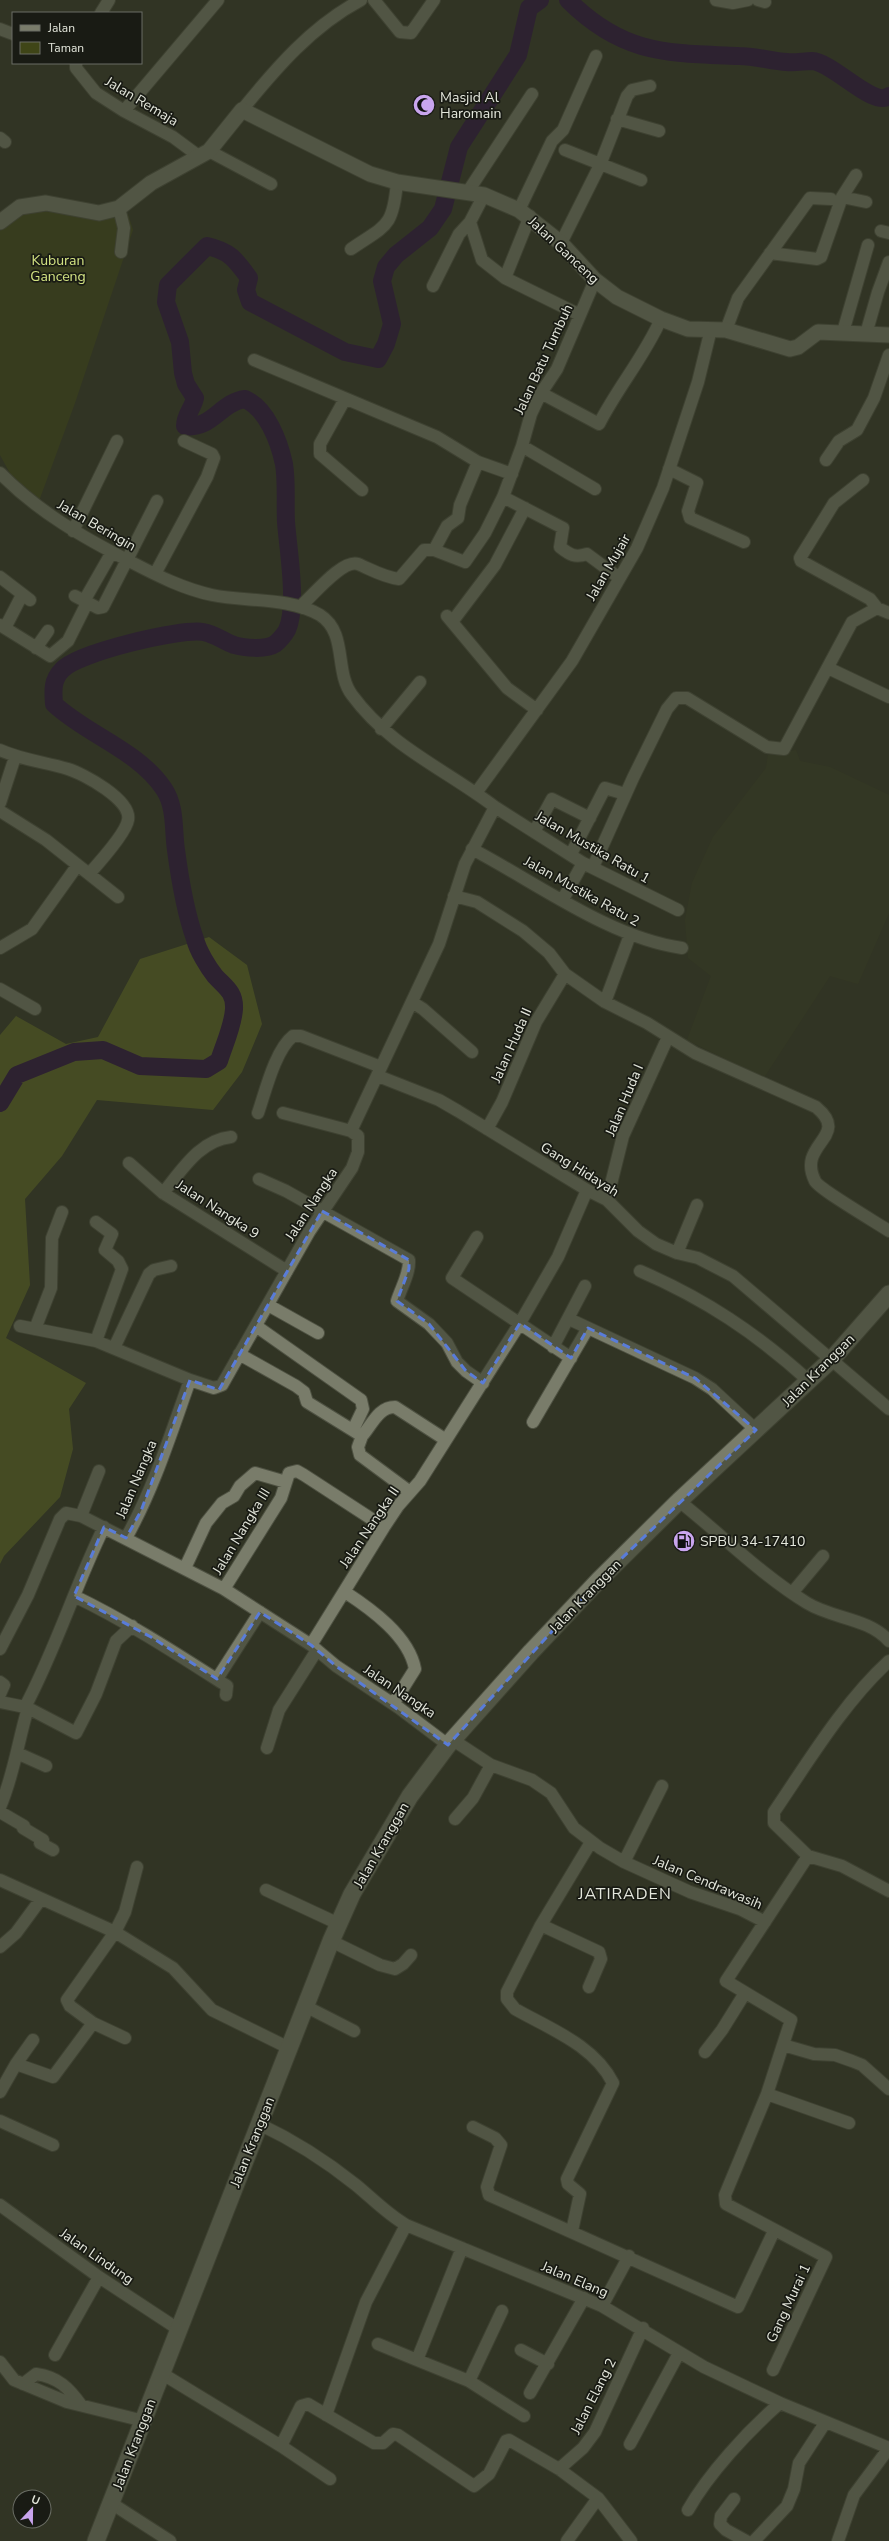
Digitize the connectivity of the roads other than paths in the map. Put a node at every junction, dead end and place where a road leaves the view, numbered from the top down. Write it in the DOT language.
graph roads {
  1 [pos="108,0"];
  2 [pos="217,0"];
  3 [pos="361,0"];
  4 [pos="434,0"];
  5 [pos="716,0"];
  6 [pos="748,0"];
  7 [pos="377,1"];
  8 [pos="102,12"];
  9 [pos="0,29"];
  10 [pos="12,34"];
  11 [pos="596,56"];
  12 [pos="76,64"];
  13 [pos="650,86"];
  14 [pos="532,94"];
  15 [pos="242,110"];
  16 [pos="124,111"];
  17 [pos="617,119"];
  18 [pos="659,131"];
  19 [pos="565,150"];
  20 [pos="205,154"];
  21 [pos="600,165"];
  22 [pos="856,175"];
  23 [pos="641,180"];
  24 [pos="397,182"];
  25 [pos="271,184"];
  26 [pos="461,192"];
  27 [pos="484,195"];
  28 [pos="836,198"];
  29 [pos="866,202"];
  30 [pos="119,208"];
  31 [pos="525,213"];
  32 [pos="0,222"];
  33 [pos="470,222"];
  34 [pos="560,243"];
  35 [pos="868,245"];
  36 [pos="351,249"];
  37 [pos="120,252"];
  38 [pos="770,252"];
  39 [pos="889,262"];
  40 [pos="506,278"];
  41 [pos="595,280"];
  42 [pos="433,286"];
  43 [pos="580,315"];
  44 [pos="661,319"];
  45 [pos="711,329"];
  46 [pos="726,330"];
  47 [pos="843,332"];
  48 [pos="866,334"];
  49 [pos="889,335"];
  50 [pos="889,355"];
  51 [pos="254,360"];
  52 [pos="541,393"];
  53 [pos="345,399"];
  54 [pos="117,441"];
  55 [pos="184,441"];
  56 [pos="522,446"];
  57 [pos="826,460"];
  58 [pos="478,462"];
  59 [pos="669,469"];
  60 [pos="0,473"];
  61 [pos="512,474"];
  62 [pos="863,480"];
  63 [pos="595,489"];
  64 [pos="362,490"];
  65 [pos="503,497"];
  66 [pos="157,501"];
  67 [pos="525,508"];
  68 [pos="73,531"];
  69 [pos="744,542"];
  70 [pos="434,550"];
  71 [pos="112,552"];
  72 [pos="125,559"];
  73 [pos="155,574"];
  74 [pos="618,577"];
  75 [pos="0,578"];
  76 [pos="82,600"];
  77 [pos="301,607"];
  78 [pos="886,611"];
  79 [pos="3,627"];
  80 [pos="48,631"];
  81 [pos="36,648"];
  82 [pos="828,668"];
  83 [pos="420,682"];
  84 [pos="889,697"];
  85 [pos="537,710"];
  86 [pos="381,729"];
  87 [pos="0,750"];
  88 [pos="15,757"];
  89 [pos="476,793"];
  90 [pos="625,794"];
  91 [pos="0,803"];
  92 [pos="495,807"];
  93 [pos="0,811"];
  94 [pos="590,818"];
  95 [pos="534,832"];
  96 [pos="472,849"];
  97 [pos="571,854"];
  98 [pos="588,865"];
  99 [pos="77,866"];
  100 [pos="89,874"];
  101 [pos="454,896"];
  102 [pos="118,897"];
  103 [pos="563,899"];
  104 [pos="678,910"];
  105 [pos="630,935"];
  106 [pos="0,948"];
  107 [pos="682,948"];
  108 [pos="565,974"];
  109 [pos="0,989"];
  110 [pos="412,1002"];
  111 [pos="605,1002"];
  112 [pos="35,1009"];
  113 [pos="668,1037"];
  114 [pos="472,1052"];
  115 [pos="380,1072"];
  116 [pos="282,1113"];
  117 [pos="258,1114"];
  118 [pos="487,1129"];
  119 [pos="351,1131"];
  120 [pos="231,1137"];
  121 [pos="129,1163"];
  122 [pos="259,1179"];
  123 [pos="587,1190"];
  124 [pos="164,1194"];
  125 [pos="607,1200"];
  126 [pos="697,1206"];
  127 [pos="322,1211"];
  128 [pos="62,1212"];
  129 [pos="96,1222"];
  130 [pos="889,1231"];
  131 [pos="477,1237"];
  132 [pos="677,1253"];
  133 [pos="171,1266"];
  134 [pos="287,1271"];
  135 [pos="640,1271"];
  136 [pos="585,1286"];
  137 [pos="889,1294"];
  138 [pos="268,1305"];
  139 [pos="570,1319"];
  140 [pos="520,1323"];
  141 [pos="20,1326"];
  142 [pos="256,1326"];
  143 [pos="588,1328"];
  144 [pos="36,1329"];
  145 [pos="318,1332"];
  146 [pos="96,1341"];
  147 [pos="114,1348"];
  148 [pos="553,1348"];
  149 [pos="239,1354"];
  150 [pos="572,1358"];
  151 [pos="832,1359"];
  152 [pos="190,1380"];
  153 [pos="808,1382"];
  154 [pos="484,1383"];
  155 [pos="889,1409"];
  156 [pos="533,1422"];
  157 [pos="756,1430"];
  158 [pos="358,1433"];
  159 [pos="446,1440"];
  160 [pos="99,1471"];
  161 [pos="286,1482"];
  162 [pos="410,1492"];
  163 [pos="679,1501"];
  164 [pos="81,1516"];
  165 [pos="104,1527"];
  166 [pos="384,1527"];
  167 [pos="126,1538"];
  168 [pos="823,1556"];
  169 [pos="185,1568"];
  170 [pos="224,1589"];
  171 [pos="345,1592"];
  172 [pos="792,1593"];
  173 [pos="74,1596"];
  174 [pos="260,1612"];
  175 [pos="132,1626"];
  176 [pos="889,1641"];
  177 [pos="314,1647"];
  178 [pos="0,1649"];
  179 [pos="889,1661"];
  180 [pos="217,1680"];
  181 [pos="0,1682"];
  182 [pos="0,1694"];
  183 [pos="226,1695"];
  184 [pos="0,1702"];
  185 [pos="393,1704"];
  186 [pos="27,1708"];
  187 [pos="450,1742"];
  188 [pos="267,1748"];
  189 [pos="17,1753"];
  190 [pos="491,1765"];
  191 [pos="46,1766"];
  192 [pos="662,1786"];
  193 [pos="0,1807"];
  194 [pos="0,1812"];
  195 [pos="455,1820"];
  196 [pos="591,1842"];
  197 [pos="54,1850"];
  198 [pos="808,1856"];
  199 [pos="624,1862"];
  200 [pos="137,1867"];
  201 [pos="0,1880"];
  202 [pos="266,1890"];
  203 [pos="889,1890"];
  204 [pos="41,1899"];
  205 [pos="765,1922"];
  206 [pos="338,1924"];
  207 [pos="541,1925"];
  208 [pos="115,1932"];
  209 [pos="331,1941"];
  210 [pos="0,1947"];
  211 [pos="411,1955"];
  212 [pos="589,1986"];
  213 [pos="744,1993"];
  214 [pos="305,2006"];
  215 [pos="93,2023"];
  216 [pos="354,2031"];
  217 [pos="125,2038"];
  218 [pos="34,2040"];
  219 [pos="783,2045"];
  220 [pos="289,2048"];
  221 [pos="704,2052"];
  222 [pos="16,2064"];
  223 [pos="889,2089"];
  224 [pos="0,2092"];
  225 [pos="767,2094"];
  226 [pos="0,2121"];
  227 [pos="848,2123"];
  228 [pos="259,2124"];
  229 [pos="473,2126"];
  230 [pos="53,2145"];
  231 [pos="0,2205"];
  232 [pos="406,2226"];
  233 [pos="572,2231"];
  234 [pos="774,2231"];
  235 [pos="462,2248"];
  236 [pos="629,2256"];
  237 [pos="99,2277"];
  238 [pos="584,2298"];
  239 [pos="602,2306"];
  240 [pos="502,2311"];
  241 [pos="643,2328"];
  242 [pos="178,2329"];
  243 [pos="378,2344"];
  244 [pos="521,2350"];
  245 [pos="679,2353"];
  246 [pos="55,2355"];
  247 [pos="417,2360"];
  248 [pos="0,2362"];
  249 [pos="548,2364"];
  250 [pos="773,2370"];
  251 [pos="161,2373"];
  252 [pos="469,2381"];
  253 [pos="530,2393"];
  254 [pos="780,2403"];
  255 [pos="326,2414"];
  256 [pos="524,2416"];
  257 [pos="144,2421"];
  258 [pos="825,2423"];
  259 [pos="630,2444"];
  260 [pos="282,2446"];
  261 [pos="889,2448"];
  262 [pos="559,2469"];
  263 [pos="330,2478"];
  264 [pos="598,2498"];
  265 [pos="734,2499"];
  266 [pos="111,2504"];
  267 [pos="688,2510"];
  268 [pos="96,2541"];
  269 [pos="170,2541"];
  270 [pos="567,2541"];
  271 [pos="631,2541"];
  272 [pos="746,2541"];
  273 [pos="754,2541"];
  274 [pos="838,2541"];
  1 -- 8 [label="street"];
  2 -- 16 [label="street"];
  3 -- 15 [label="street"];
  4 -- 7 [label="street"];
  5 -- 6 [label="street"];
  9 -- 10 [label="street"];
  11 -- 31 [label="street"];
  12 -- 16 [label="street, Jalan Remaja"];
  13 -- 17 [label="street"];
  14 -- 26 [label="street"];
  15 -- 20 [label="street"];
  15 -- 24 [label="street, Jalan Ganceng"];
  16 -- 20 [label="street, Jalan Remaja"];
  17 -- 18 [label="street"];
  17 -- 21 [label="street"];
  19 -- 21 [label="street"];
  20 -- 25 [label="street, Jalan Remaja"];
  20 -- 30 [label="street"];
  21 -- 23 [label="street"];
  21 -- 34 [label="street"];
  22 -- 28 [label="street"];
  24 -- 26 [label="street, Jalan Ganceng"];
  24 -- 36 [label="street"];
  26 -- 27 [label="street, Jalan Ganceng"];
  27 -- 31 [label="street, Jalan Ganceng"];
  27 -- 33 [label="street"];
  28 -- 29 [label="street"];
  28 -- 38 [label="street"];
  28 -- 38 [label="street"];
  30 -- 32 [label="street"];
  30 -- 37 [label="street"];
  31 -- 34 [label="street, Jalan Ganceng"];
  31 -- 40 [label="street"];
  33 -- 40 [label="street"];
  33 -- 42 [label="street"];
  34 -- 41 [label="street, Jalan Ganceng"];
  35 -- 47 [label="street"];
  38 -- 46 [label="street"];
  39 -- 48 [label="street"];
  40 -- 43 [label="street"];
  41 -- 43 [label="street, Jalan Batu Tumbuh"];
  41 -- 44 [label="street, Jalan Ganceng"];
  43 -- 52 [label="street, Jalan Batu Tumbuh"];
  44 -- 45 [label="street, Jalan Ganceng"];
  44 -- 52 [label="street"];
  45 -- 46 [label="street, Jalan Ganceng"];
  45 -- 59 [label="street, Jalan Mujair"];
  46 -- 47 [label="street, Jalan Ganceng"];
  47 -- 48 [label="street, Jalan Ganceng"];
  48 -- 49 [label="street, Jalan Ganceng"];
  50 -- 57 [label="street"];
  51 -- 53 [label="street"];
  52 -- 56 [label="street, Jalan Batu Tumbuh"];
  53 -- 58 [label="street"];
  53 -- 64 [label="street"];
  54 -- 68 [label="street"];
  55 -- 73 [label="street"];
  56 -- 61 [label="street, Jalan Batu Tumbuh"];
  56 -- 63 [label="street"];
  58 -- 61 [label="street"];
  58 -- 70 [label="street"];
  59 -- 69 [label="street"];
  59 -- 74 [label="street, Jalan Mujair"];
  60 -- 68 [label="street, Jalan Beringin"];
  61 -- 65 [label="street, Jalan Batu Tumbuh"];
  62 -- 78 [label="street"];
  65 -- 67 [label="street"];
  65 -- 70 [label="street, Jalan Batu Tumbuh"];
  66 -- 72 [label="street"];
  67 -- 74 [label="street"];
  67 -- 85 [label="street"];
  68 -- 71 [label="street, Jalan Beringin"];
  70 -- 77 [label="street"];
  71 -- 72 [label="street, Jalan Beringin"];
  71 -- 76 [label="street"];
  72 -- 73 [label="street, Jalan Beringin"];
  72 -- 76 [label="street"];
  73 -- 77 [label="street, Jalan Beringin"];
  74 -- 85 [label="street, Jalan Mujair"];
  75 -- 79 [label="street"];
  76 -- 81 [label="street"];
  77 -- 86 [label="street, Jalan Beringin"];
  78 -- 82 [label="street"];
  79 -- 81 [label="street"];
  80 -- 81 [label="street"];
  82 -- 84 [label="street"];
  82 -- 90 [label="street"];
  83 -- 86 [label="street"];
  85 -- 89 [label="street, Jalan Mujair"];
  86 -- 89 [label="street, Jalan Mustika Ratu 1"];
  87 -- 88 [label="street"];
  88 -- 91 [label="street"];
  88 -- 100 [label="street"];
  89 -- 92 [label="street, Jalan Mustika Ratu 1"];
  90 -- 94 [label="street"];
  90 -- 98 [label="street"];
  92 -- 95 [label="street, Jalan Mustika Ratu 1"];
  92 -- 96 [label="street"];
  93 -- 99 [label="street"];
  94 -- 95 [label="street"];
  94 -- 97 [label="street"];
  95 -- 97 [label="street, Jalan Mustika Ratu 1"];
  96 -- 101 [label="street"];
  96 -- 103 [label="street, Jalan Mustika Ratu 2"];
  97 -- 98 [label="street, Jalan Mustika Ratu 1"];
  98 -- 103 [label="street"];
  98 -- 104 [label="street, Jalan Mustika Ratu 1"];
  99 -- 100 [label="street"];
  99 -- 106 [label="street"];
  100 -- 102 [label="street"];
  101 -- 108 [label="street"];
  101 -- 110 [label="street"];
  103 -- 105 [label="street, Jalan Mustika Ratu 2"];
  105 -- 107 [label="street, Jalan Mustika Ratu 2"];
  105 -- 111 [label="street"];
  108 -- 111 [label="street"];
  108 -- 118 [label="street, Jalan Huda II"];
  109 -- 112 [label="street"];
  110 -- 114 [label="street"];
  110 -- 115 [label="street"];
  111 -- 113 [label="street"];
  113 -- 125 [label="street, Jalan Huda I"];
  113 -- 130 [label="street"];
  115 -- 117 [label="street, Gang Hidayah"];
  115 -- 118 [label="street, Gang Hidayah"];
  115 -- 119 [label="street"];
  116 -- 119 [label="street"];
  118 -- 123 [label="street, Gang Hidayah"];
  119 -- 127 [label="street, Jalan Nangka"];
  120 -- 124 [label="street, Jalan Nangka 9"];
  121 -- 124 [label="street"];
  122 -- 127 [label="street"];
  123 -- 125 [label="street, Gang Hidayah"];
  123 -- 140 [label="street, Jalan Nangka II"];
  124 -- 134 [label="street, Jalan Nangka 9"];
  125 -- 132 [label="street, Gang Hidayah"];
  126 -- 132 [label="street"];
  127 -- 134 [label="street, Jalan Nangka"];
  127 -- 154 [label="street"];
  128 -- 144 [label="street"];
  129 -- 146 [label="street"];
  131 -- 140 [label="street"];
  132 -- 151 [label="street, Gang Hidayah"];
  133 -- 147 [label="street"];
  134 -- 138 [label="street, Jalan Nangka"];
  135 -- 153 [label="street"];
  136 -- 139 [label="street"];
  137 -- 151 [label="main road, Jalan Kranggan"];
  138 -- 142 [label="street, Jalan Nangka"];
  138 -- 145 [label="street"];
  139 -- 143 [label="street"];
  139 -- 148 [label="street"];
  140 -- 148 [label="street"];
  140 -- 154 [label="street, Jalan Nangka II"];
  141 -- 144 [label="street"];
  142 -- 149 [label="street, Jalan Nangka"];
  142 -- 158 [label="street"];
  143 -- 150 [label="street"];
  143 -- 157 [label="street"];
  144 -- 146 [label="street"];
  146 -- 147 [label="street"];
  147 -- 152 [label="street"];
  148 -- 150 [label="street"];
  149 -- 152 [label="street, Jalan Nangka"];
  149 -- 158 [label="street"];
  150 -- 156 [label="street"];
  151 -- 153 [label="main road, Jalan Kranggan"];
  151 -- 155 [label="street, Gang Hidayah"];
  152 -- 167 [label="street, Jalan Nangka"];
  153 -- 157 [label="main road, Jalan Kranggan"];
  154 -- 159 [label="street, Jalan Nangka II"];
  157 -- 163 [label="main road, Jalan Kranggan"];
  158 -- 159 [label="street"];
  158 -- 162 [label="street"];
  159 -- 162 [label="street, Jalan Nangka II"];
  160 -- 164 [label="street"];
  161 -- 166 [label="street, Jalan Nangka III"];
  161 -- 169 [label="street"];
  161 -- 170 [label="street, Jalan Nangka III"];
  162 -- 166 [label="street, Jalan Nangka II"];
  163 -- 172 [label="street"];
  163 -- 187 [label="main road, Jalan Kranggan"];
  164 -- 165 [label="street"];
  164 -- 178 [label="street"];
  165 -- 167 [label="street"];
  165 -- 173 [label="street"];
  166 -- 171 [label="street, Jalan Nangka II"];
  167 -- 169 [label="street, Jalan Nangka"];
  168 -- 172 [label="street"];
  169 -- 170 [label="street, Jalan Nangka"];
  170 -- 174 [label="street, Jalan Nangka"];
  171 -- 177 [label="street, Jalan Nangka II"];
  171 -- 185 [label="street"];
  172 -- 176 [label="street"];
  173 -- 175 [label="street"];
  173 -- 186 [label="street"];
  174 -- 177 [label="street, Jalan Nangka"];
  174 -- 180 [label="street"];
  175 -- 180 [label="street"];
  175 -- 186 [label="street"];
  177 -- 185 [label="street, Jalan Nangka"];
  177 -- 188 [label="street, Jalan Nangka II"];
  179 -- 198 [label="street"];
  180 -- 183 [label="street"];
  181 -- 182 [label="street"];
  184 -- 186 [label="street"];
  185 -- 187 [label="street, Jalan Nangka"];
  186 -- 189 [label="street"];
  187 -- 190 [label="street, Jalan Cendrawasih"];
  187 -- 206 [label="main road, Jalan Kranggan"];
  189 -- 191 [label="street"];
  189 -- 193 [label="street"];
  190 -- 195 [label="street"];
  190 -- 196 [label="street, Jalan Cendrawasih"];
  192 -- 199 [label="street"];
  194 -- 197 [label="street"];
  196 -- 199 [label="street, Jalan Cendrawasih"];
  196 -- 207 [label="street"];
  198 -- 203 [label="street"];
  198 -- 205 [label="street"];
  199 -- 205 [label="street, Jalan Cendrawasih"];
  200 -- 208 [label="street"];
  201 -- 204 [label="street"];
  202 -- 206 [label="street"];
  204 -- 208 [label="street"];
  204 -- 210 [label="street"];
  205 -- 213 [label="street, Jalan Cendrawasih"];
  206 -- 209 [label="main road, Jalan Kranggan"];
  207 -- 212 [label="street"];
  207 -- 233 [label="street"];
  208 -- 215 [label="street"];
  208 -- 220 [label="street"];
  209 -- 211 [label="street"];
  209 -- 214 [label="main road, Jalan Kranggan"];
  213 -- 219 [label="street, Jalan Cendrawasih"];
  213 -- 221 [label="street"];
  214 -- 216 [label="street"];
  214 -- 220 [label="main road, Jalan Kranggan"];
  215 -- 217 [label="street"];
  215 -- 222 [label="street"];
  218 -- 222 [label="street"];
  219 -- 223 [label="street"];
  219 -- 225 [label="street, Jalan Cendrawasih"];
  220 -- 228 [label="main road, Jalan Kranggan"];
  222 -- 224 [label="street"];
  225 -- 227 [label="street"];
  225 -- 234 [label="street, Jalan Cendrawasih"];
  226 -- 230 [label="street"];
  228 -- 232 [label="street, Jalan Elang"];
  228 -- 242 [label="main road, Jalan Kranggan"];
  229 -- 233 [label="street"];
  231 -- 237 [label="street, Jalan Lindung"];
  232 -- 235 [label="street, Jalan Elang"];
  232 -- 255 [label="street"];
  233 -- 236 [label="street"];
  234 -- 236 [label="street"];
  234 -- 250 [label="street, Gang Murai 1"];
  235 -- 238 [label="street, Jalan Elang"];
  235 -- 247 [label="street"];
  236 -- 239 [label="street"];
  237 -- 242 [label="street, Jalan Lindung"];
  237 -- 246 [label="street"];
  238 -- 239 [label="street, Jalan Elang"];
  238 -- 249 [label="street"];
  239 -- 241 [label="street, Jalan Elang"];
  240 -- 252 [label="street"];
  241 -- 245 [label="street, Jalan Elang"];
  241 -- 262 [label="street, Jalan Elang 2"];
  242 -- 251 [label="main road, Jalan Kranggan"];
  243 -- 247 [label="street"];
  244 -- 249 [label="street"];
  245 -- 254 [label="street, Jalan Elang"];
  245 -- 259 [label="street"];
  247 -- 252 [label="street"];
  248 -- 257 [label="street"];
  249 -- 253 [label="street"];
  251 -- 257 [label="main road, Jalan Kranggan"];
  251 -- 260 [label="street"];
  252 -- 256 [label="street"];
  254 -- 258 [label="street, Jalan Elang"];
  254 -- 267 [label="street"];
  255 -- 260 [label="street"];
  255 -- 262 [label="street"];
  257 -- 266 [label="main road, Jalan Kranggan"];
  258 -- 261 [label="street, Jalan Elang"];
  258 -- 273 [label="street"];
  260 -- 263 [label="street"];
  261 -- 274 [label="street"];
  262 -- 264 [label="street"];
  264 -- 270 [label="street"];
  264 -- 271 [label="street"];
  265 -- 272 [label="street"];
  266 -- 268 [label="main road, Jalan Kranggan"];
  266 -- 269 [label="street"];
}
